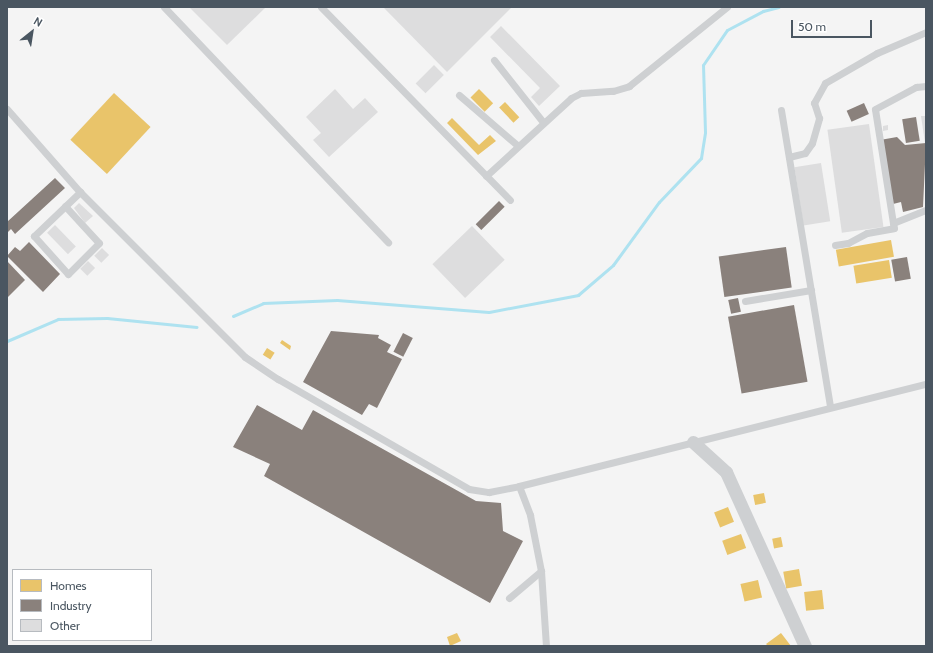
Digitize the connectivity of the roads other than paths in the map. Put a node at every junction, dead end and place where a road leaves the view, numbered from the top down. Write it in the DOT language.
graph roads {
  1 [pos="164,7"];
  2 [pos="321,7"];
  3 [pos="727,7"];
  4 [pos="926,32"];
  5 [pos="494,60"];
  6 [pos="926,86"];
  7 [pos="458,95"];
  8 [pos="7,109"];
  9 [pos="781,110"];
  10 [pos="543,122"];
  11 [pos="518,146"];
  12 [pos="789,157"];
  13 [pos="486,176"];
  14 [pos="80,192"];
  15 [pos="510,200"];
  16 [pos="65,206"];
  17 [pos="926,210"];
  18 [pos="893,223"];
  19 [pos="388,242"];
  20 [pos="835,245"];
  21 [pos="811,290"];
  22 [pos="745,301"];
  23 [pos="926,384"];
  24 [pos="830,406"];
  25 [pos="693,442"];
  26 [pos="519,486"];
  27 [pos="541,571"];
  28 [pos="509,598"];
  29 [pos="546,646"];
  30 [pos="805,646"];
  1 -- 19 [label="lane"];
  2 -- 13 [label="lane"];
  3 -- 10 [label="lane"];
  4 -- 12 [label="lane"];
  5 -- 10 [label="lane"];
  6 -- 18 [label="lane"];
  7 -- 11 [label="lane"];
  8 -- 14 [label="lane"];
  9 -- 12 [label="lane"];
  10 -- 11 [label="lane"];
  11 -- 13 [label="lane"];
  12 -- 21 [label="lane"];
  13 -- 15 [label="lane"];
  14 -- 16 [label="lane"];
  14 -- 26 [label="lane"];
  16 -- 16 [label="lane"];
  17 -- 18 [label="lane"];
  18 -- 20 [label="lane"];
  21 -- 22 [label="lane"];
  21 -- 24 [label="lane"];
  23 -- 24 [label="lane"];
  24 -- 25 [label="lane"];
  25 -- 26 [label="lane"];
  25 -- 30 [label="street"];
  26 -- 27 [label="lane"];
  27 -- 28 [label="lane"];
  27 -- 29 [label="lane"];
}
